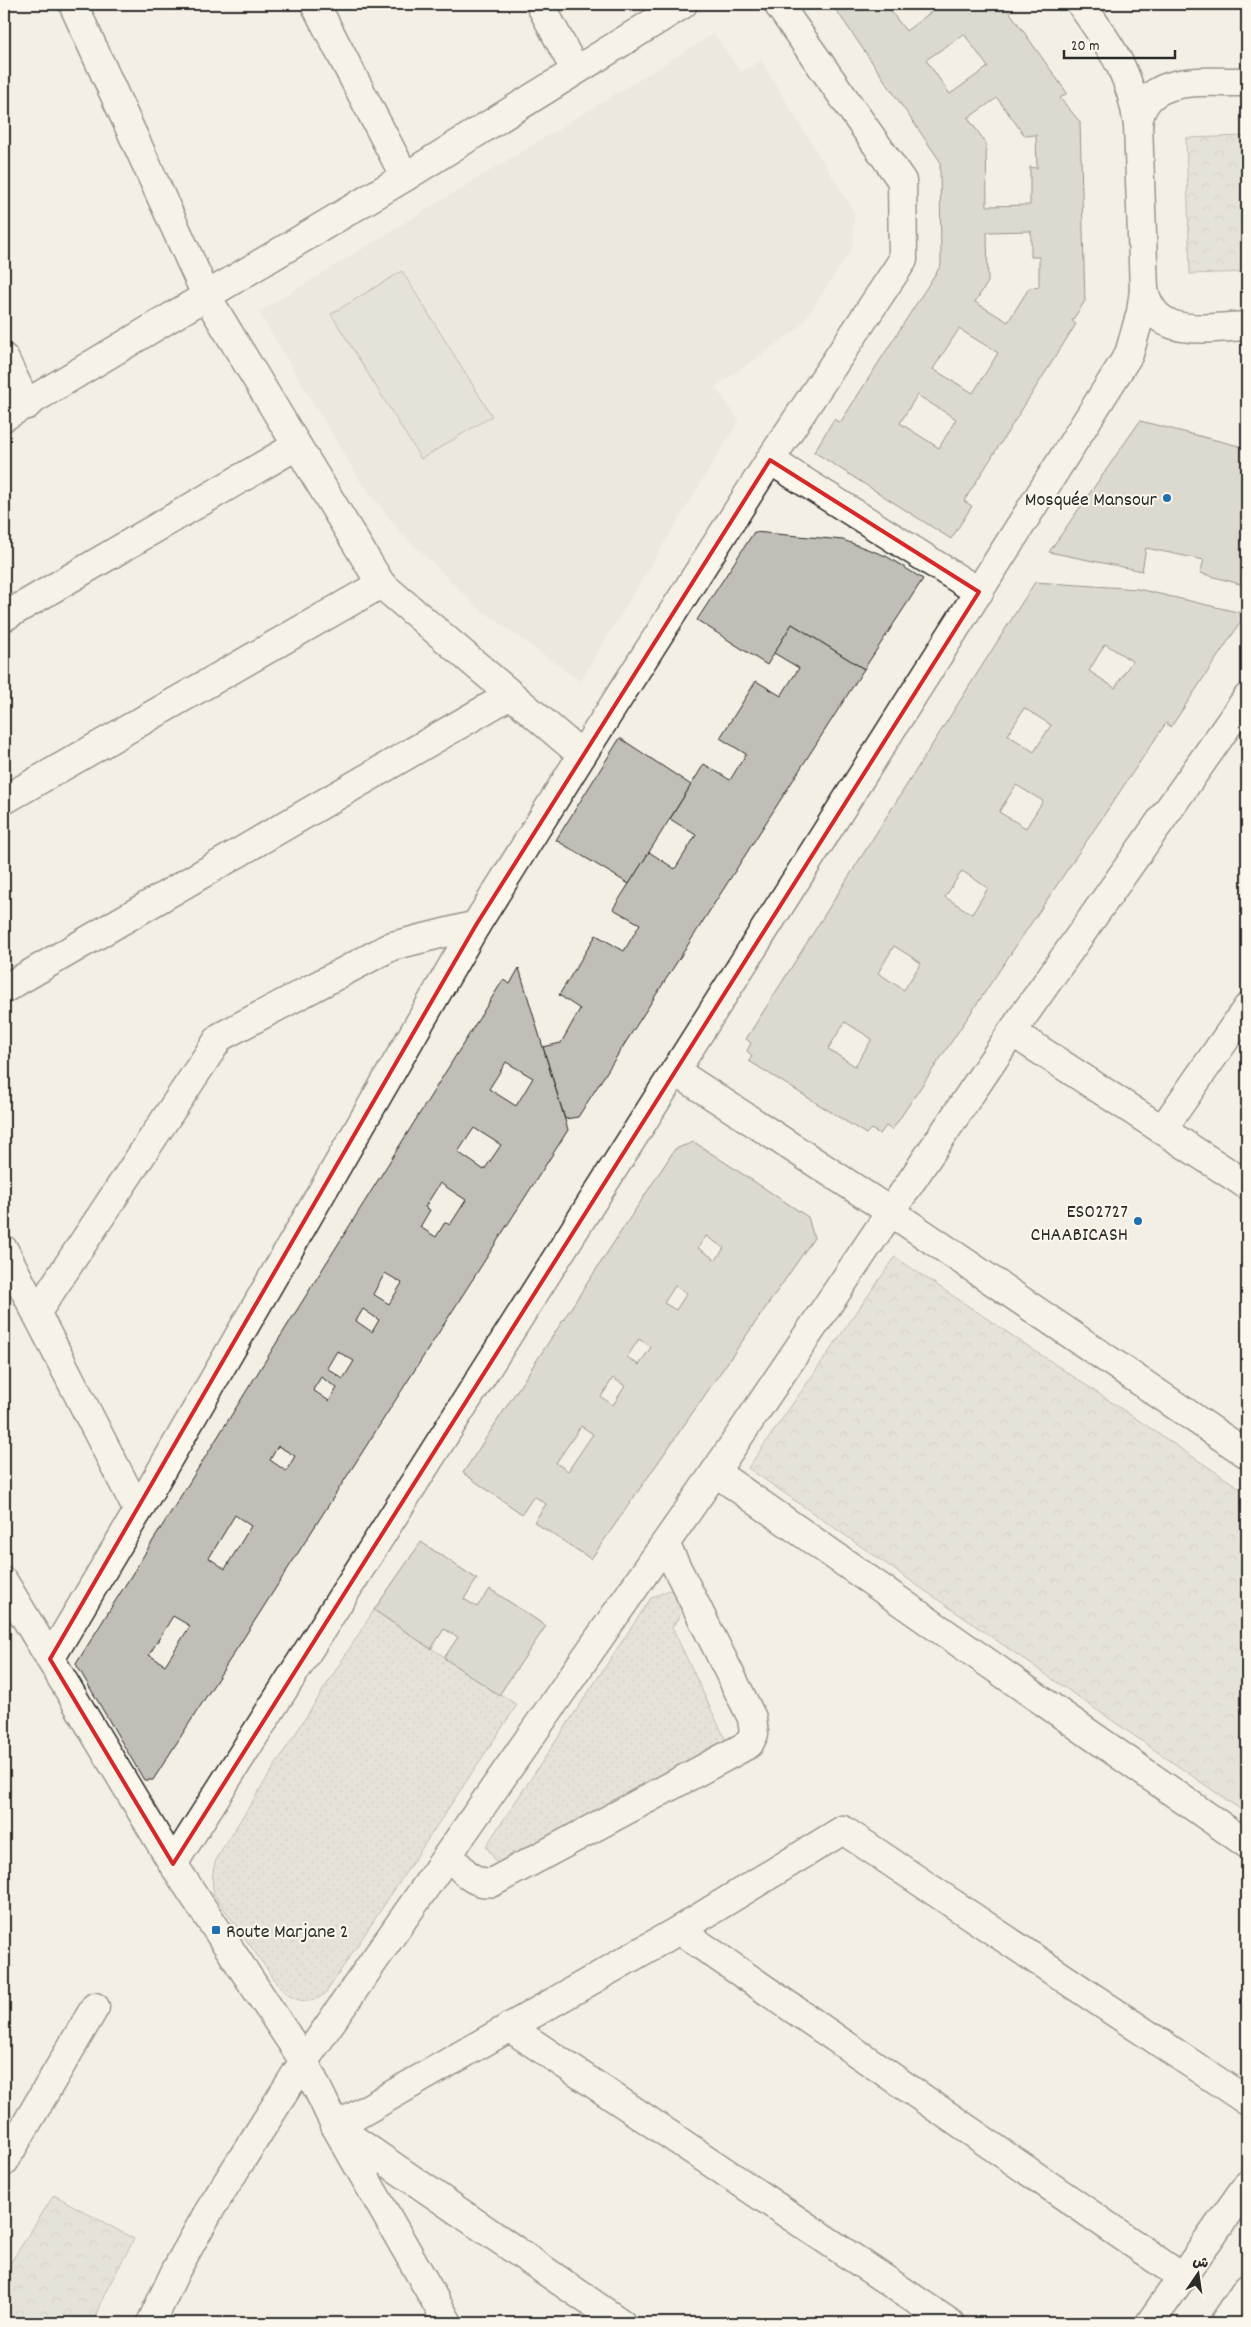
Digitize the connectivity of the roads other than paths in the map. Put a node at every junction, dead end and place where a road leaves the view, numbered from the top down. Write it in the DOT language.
graph roads {
  1 [pos="73,4"];
  2 [pos="315,4"];
  3 [pos="540,4"];
  4 [pos="683,4"];
  5 [pos="778,4"];
  6 [pos="1081,4"];
  7 [pos="1120,60"];
  8 [pos="575,70"];
  9 [pos="1247,82"];
  10 [pos="1174,84"];
  11 [pos="1138,125"];
  12 [pos="405,178"];
  13 [pos="1144,290"];
  14 [pos="207,297"];
  15 [pos="1247,326"];
  16 [pos="1186,327"];
  17 [pos="1130,354"];
  18 [pos="4,358"];
  19 [pos="15,411"];
  20 [pos="296,446"];
  21 [pos="770,460"];
  22 [pos="381,584"];
  23 [pos="979,592"];
  24 [pos="4,618"];
  25 [pos="510,695"];
  26 [pos="1247,698"];
  27 [pos="582,754"];
  28 [pos="4,800"];
  29 [pos="476,925"];
  30 [pos="4,989"];
  31 [pos="1247,1008"];
  32 [pos="1012,1032"];
  33 [pos="675,1071"];
  34 [pos="1162,1130"];
  35 [pos="1247,1186"];
  36 [pos="891,1212"];
  37 [pos="4,1250"];
  38 [pos="37,1312"];
  39 [pos="1247,1454"];
  40 [pos="715,1472"];
  41 [pos="138,1511"];
  42 [pos="666,1544"];
  43 [pos="4,1582"];
  44 [pos="50,1659"];
  45 [pos="1247,1844"];
  46 [pos="449,1854"];
  47 [pos="173,1864"];
  48 [pos="679,1930"];
  49 [pos="96,2007"];
  50 [pos="509,2027"];
  51 [pos="304,2060"];
  52 [pos="1247,2101"];
  53 [pos="336,2127"];
  54 [pos="4,2162"];
  55 [pos="1247,2185"];
  56 [pos="1183,2278"];
  57 [pos="1247,2289"];
  58 [pos="151,2323"];
  59 [pos="448,2323"];
  60 [pos="621,2323"];
  61 [pos="950,2323"];
  62 [pos="1150,2323"];
  63 [pos="1224,2323"];
  1 -- 14 [label="street"];
  2 -- 12 [label="street"];
  3 -- 8 [label="street"];
  4 -- 8 [label="street"];
  5 -- 21 [label="street"];
  6 -- 7 [label="street"];
  7 -- 10 [label="street"];
  7 -- 11 [label="street"];
  8 -- 12 [label="street"];
  9 -- 10 [label="street"];
  10 -- 11 [label="street"];
  11 -- 13 [label="street"];
  12 -- 14 [label="street"];
  13 -- 16 [label="street"];
  13 -- 17 [label="street"];
  14 -- 19 [label="street"];
  14 -- 20 [label="street"];
  15 -- 16 [label="street"];
  16 -- 17 [label="street"];
  17 -- 23 [label="street"];
  18 -- 19 [label="street"];
  20 -- 22 [label="street"];
  20 -- 24 [label="street"];
  21 -- 23 [label="street"];
  21 -- 27 [label="street"];
  22 -- 25 [label="street"];
  22 -- 28 [label="street"];
  23 -- 33 [label="street"];
  25 -- 27 [label="street"];
  25 -- 30 [label="street"];
  26 -- 32 [label="street"];
  27 -- 29 [label="street"];
  29 -- 38 [label="street"];
  29 -- 41 [label="street"];
  31 -- 34 [label="street"];
  32 -- 34 [label="street"];
  32 -- 36 [label="street"];
  33 -- 36 [label="street"];
  33 -- 47 [label="street"];
  34 -- 35 [label="street"];
  36 -- 39 [label="street"];
  36 -- 40 [label="street"];
  37 -- 38 [label="street"];
  38 -- 41 [label="street"];
  40 -- 42 [label="street"];
  40 -- 45 [label="street"];
  41 -- 44 [label="street"];
  42 -- 46 [label="street"];
  42 -- 46 [label="street"];
  43 -- 44 [label="street"];
  44 -- 47 [label="street"];
  46 -- 51 [label="street"];
  47 -- 51 [label="street"];
  48 -- 50 [label="street"];
  48 -- 52 [label="street"];
  48 -- 56 [label="street"];
  49 -- 54 [label="street"];
  50 -- 53 [label="street"];
  50 -- 61 [label="street"];
  51 -- 53 [label="street"];
  51 -- 58 [label="street"];
  53 -- 59 [label="street"];
  53 -- 60 [label="street"];
  55 -- 56 [label="street"];
  56 -- 62 [label="street"];
  57 -- 63 [label="street"];
}
